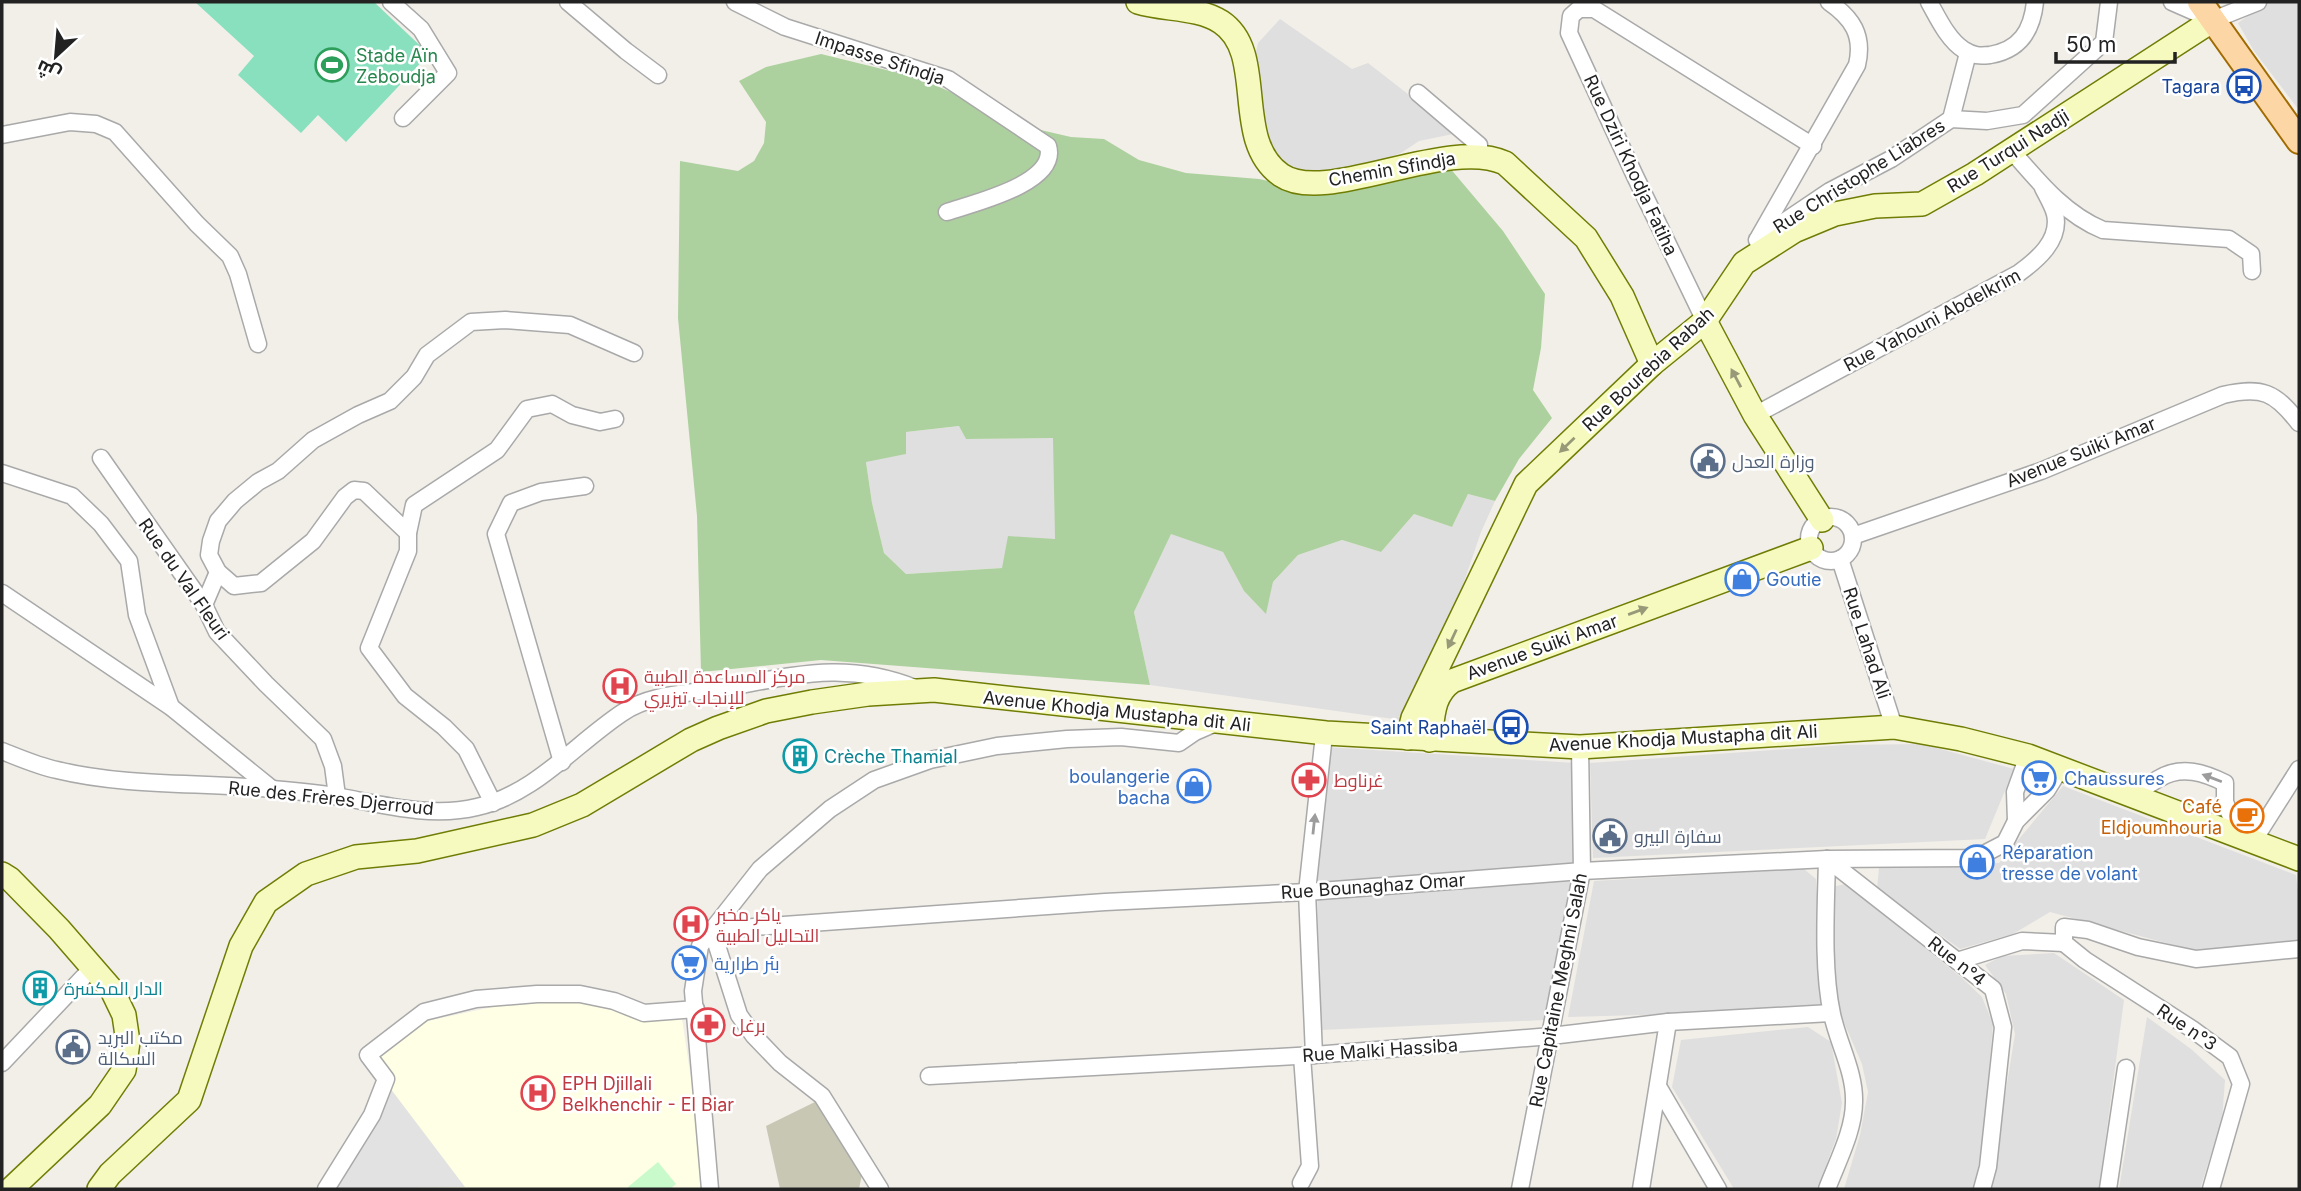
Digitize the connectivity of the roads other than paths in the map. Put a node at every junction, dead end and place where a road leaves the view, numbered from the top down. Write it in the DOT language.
graph roads {
  1 [pos="391,2"];
  2 [pos="568,2"];
  3 [pos="735,2"];
  4 [pos="1138,2"];
  5 [pos="1829,2"];
  6 [pos="1929,2"];
  7 [pos="2035,2"];
  8 [pos="2109,2"];
  9 [pos="2172,2"];
  10 [pos="2258,2"];
  11 [pos="2206,11"];
  12 [pos="1968,53"];
  13 [pos="657,75"];
  14 [pos="1418,93"];
  15 [pos="403,118"];
  16 [pos="1951,119"];
  17 [pos="2,135"];
  18 [pos="2299,141"];
  19 [pos="1813,146"];
  20 [pos="2011,150"];
  21 [pos="1479,156"];
  22 [pos="2043,188"];
  23 [pos="947,212"];
  24 [pos="1757,240"];
  25 [pos="1744,263"];
  26 [pos="2252,271"];
  27 [pos="1706,321"];
  28 [pos="258,344"];
  29 [pos="634,353"];
  30 [pos="1652,364"];
  31 [pos="1755,415"];
  32 [pos="615,419"];
  33 [pos="2299,423"];
  34 [pos="101,458"];
  35 [pos="2,473"];
  36 [pos="585,486"];
  37 [pos="1822,520"];
  38 [pos="408,534"];
  39 [pos="1853,536"];
  40 [pos="1811,548"];
  41 [pos="1840,559"];
  42 [pos="218,572"];
  43 [pos="2,593"];
  44 [pos="204,605"];
  45 [pos="1436,687"];
  46 [pos="920,691"];
  47 [pos="171,707"];
  48 [pos="1218,722"];
  49 [pos="1894,727"];
  50 [pos="1326,733"];
  51 [pos="1419,739"];
  52 [pos="1580,747"];
  53 [pos="2,751"];
  54 [pos="2028,756"];
  55 [pos="562,762"];
  56 [pos="2060,769"];
  57 [pos="2299,769"];
  58 [pos="272,789"];
  59 [pos="2131,794"];
  60 [pos="337,796"];
  61 [pos="493,803"];
  62 [pos="2016,821"];
  63 [pos="2246,837"];
  64 [pos="1827,859"];
  65 [pos="2299,859"];
  66 [pos="1582,871"];
  67 [pos="2,874"];
  68 [pos="1307,892"];
  69 [pos="712,930"];
  70 [pos="2064,943"];
  71 [pos="2299,949"];
  72 [pos="1957,961"];
  73 [pos="92,968"];
  74 [pos="696,1009"];
  75 [pos="1831,1013"];
  76 [pos="1668,1022"];
  77 [pos="1551,1036"];
  78 [pos="1308,1056"];
  79 [pos="2,1063"];
  80 [pos="2126,1068"];
  81 [pos="929,1076"];
  82 [pos="1659,1088"];
  83 [pos="1301,1183"];
  84 [pos="11,1189"];
  85 [pos="99,1189"];
  86 [pos="326,1189"];
  87 [pos="710,1189"];
  88 [pos="880,1189"];
  89 [pos="1520,1189"];
  90 [pos="1641,1189"];
  91 [pos="1718,1189"];
  92 [pos="1827,1189"];
  93 [pos="1982,1189"];
  94 [pos="2108,1189"];
  95 [pos="2211,1189"];
  1 -- 15 [label="street"];
  2 -- 13 [label="street"];
  3 -- 23 [label="street, Impasse Sfindja"];
  4 -- 21 [label="main road, Chemin Sfindja"];
  5 -- 19 [label="street, Rue Bourebia Rabah"];
  6 -- 12 [label="street"];
  7 -- 12 [label="street"];
  8 -- 16 [label="street, Rue Christophe Liabres"];
  9 -- 11 [label="street"];
  10 -- 11 [label="street, Rue Turqui Nadji"];
  11 -- 18 [label="main road"];
  11 -- 20 [label="main road, Rue Turqui Nadji"];
  12 -- 16 [label="street"];
  14 -- 21 [label="street"];
  16 -- 24 [label="street, Rue Christophe Liabres"];
  17 -- 28 [label="street"];
  19 -- 24 [label="street, Rue Bourebia Rabah"];
  19 -- 27 [label="street, Rue Dziri Khodja Fatiha"];
  20 -- 22 [label="street"];
  20 -- 25 [label="main road, Rue Turqui Nadji"];
  21 -- 30 [label="main road, Chemin Sfindja"];
  22 -- 26 [label="street"];
  22 -- 31 [label="street, Rue Yahouni Abdelkrim"];
  24 -- 25 [label="street, Rue Bourebia Rabah"];
  25 -- 27 [label="main road, Rue Bourebia Rabah"];
  27 -- 30 [label="main road, Rue Bourebia Rabah"];
  31 -- 27 [label="main road, one-way"];
  29 -- 42 [label="street"];
  30 -- 45 [label="main road, Rue Bourebia Rabah, one-way"];
  31 -- 37 [label="main road"];
  32 -- 38 [label="street"];
  33 -- 39 [label="street, Avenue Suiki Amar"];
  34 -- 44 [label="street, Rue du Val Fleuri"];
  35 -- 47 [label="street"];
  36 -- 55 [label="street"];
  37 -- 39 [label="street"];
  37 -- 40 [label="street"];
  38 -- 42 [label="street"];
  38 -- 61 [label="street"];
  39 -- 41 [label="street"];
  40 -- 41 [label="street"];
  45 -- 40 [label="main road, Avenue Suiki Amar, one-way"];
  41 -- 49 [label="street, Rue Lahad Ali"];
  42 -- 44 [label="street"];
  43 -- 47 [label="street"];
  44 -- 60 [label="street, Rue du Val Fleuri"];
  45 -- 51 [label="main road, Rue Bourebia Rabah"];
  46 -- 48 [label="main road, Avenue Khodja Mustapha dit Ali"];
  46 -- 55 [label="street, Rue des Frères Djerroud"];
  46 -- 85 [label="main road, Avenue Khodja Mustapha dit Ali"];
  47 -- 58 [label="street"];
  48 -- 50 [label="main road, Avenue Khodja Mustapha dit Ali"];
  48 -- 69 [label="street"];
  49 -- 52 [label="main road, Avenue Khodja Mustapha dit Ali"];
  49 -- 54 [label="main road, Avenue Khodja Mustapha dit Ali"];
  50 -- 51 [label="main road, Avenue Khodja Mustapha dit Ali"];
  68 -- 50 [label="street, one-way"];
  51 -- 52 [label="main road, Avenue Khodja Mustapha dit Ali"];
  52 -- 66 [label="street, Rue Capitaine Meghni Salah"];
  53 -- 58 [label="street, Rue des Frères Djerroud"];
  54 -- 56 [label="main road, Avenue Khodja Mustapha dit Ali"];
  54 -- 62 [label="street"];
  55 -- 61 [label="street, Rue des Frères Djerroud"];
  56 -- 59 [label="main road, Avenue Khodja Mustapha dit Ali"];
  56 -- 62 [label="street, Rue Bounaghaz Omar"];
  57 -- 63 [label="street"];
  58 -- 60 [label="street, Rue des Frères Djerroud"];
  59 -- 63 [label="main road, Avenue Khodja Mustapha dit Ali"];
  63 -- 59 [label="street, one-way"];
  60 -- 61 [label="street, Rue des Frères Djerroud"];
  62 -- 64 [label="street, Rue Bounaghaz Omar"];
  63 -- 65 [label="main road, Avenue Khodja Mustapha dit Ali"];
  64 -- 66 [label="street, Rue Bounaghaz Omar"];
  64 -- 72 [label="street, Rue n°4"];
  64 -- 75 [label="street"];
  66 -- 68 [label="street, Rue Bounaghaz Omar"];
  66 -- 77 [label="street, Rue Capitaine Meghni Salah"];
  67 -- 73 [label="main road"];
  68 -- 69 [label="street, Rue Bounaghaz Omar"];
  68 -- 78 [label="street"];
  69 -- 74 [label="street"];
  69 -- 88 [label="street"];
  70 -- 71 [label="street"];
  70 -- 72 [label="street"];
  70 -- 95 [label="street, Rue n°3"];
  72 -- 93 [label="street, Rue n°4"];
  73 -- 79 [label="street"];
  73 -- 84 [label="main road"];
  74 -- 86 [label="street"];
  74 -- 87 [label="street"];
  75 -- 76 [label="street, Rue Malki Hassiba"];
  75 -- 92 [label="street"];
  76 -- 77 [label="street, Rue Malki Hassiba"];
  76 -- 82 [label="street"];
  77 -- 78 [label="street, Rue Malki Hassiba"];
  77 -- 89 [label="street, Rue Capitaine Meghni Salah"];
  78 -- 81 [label="street, Rue Malki Hassiba"];
  78 -- 83 [label="street"];
  80 -- 94 [label="street"];
  82 -- 90 [label="street"];
  82 -- 91 [label="street"];
}
